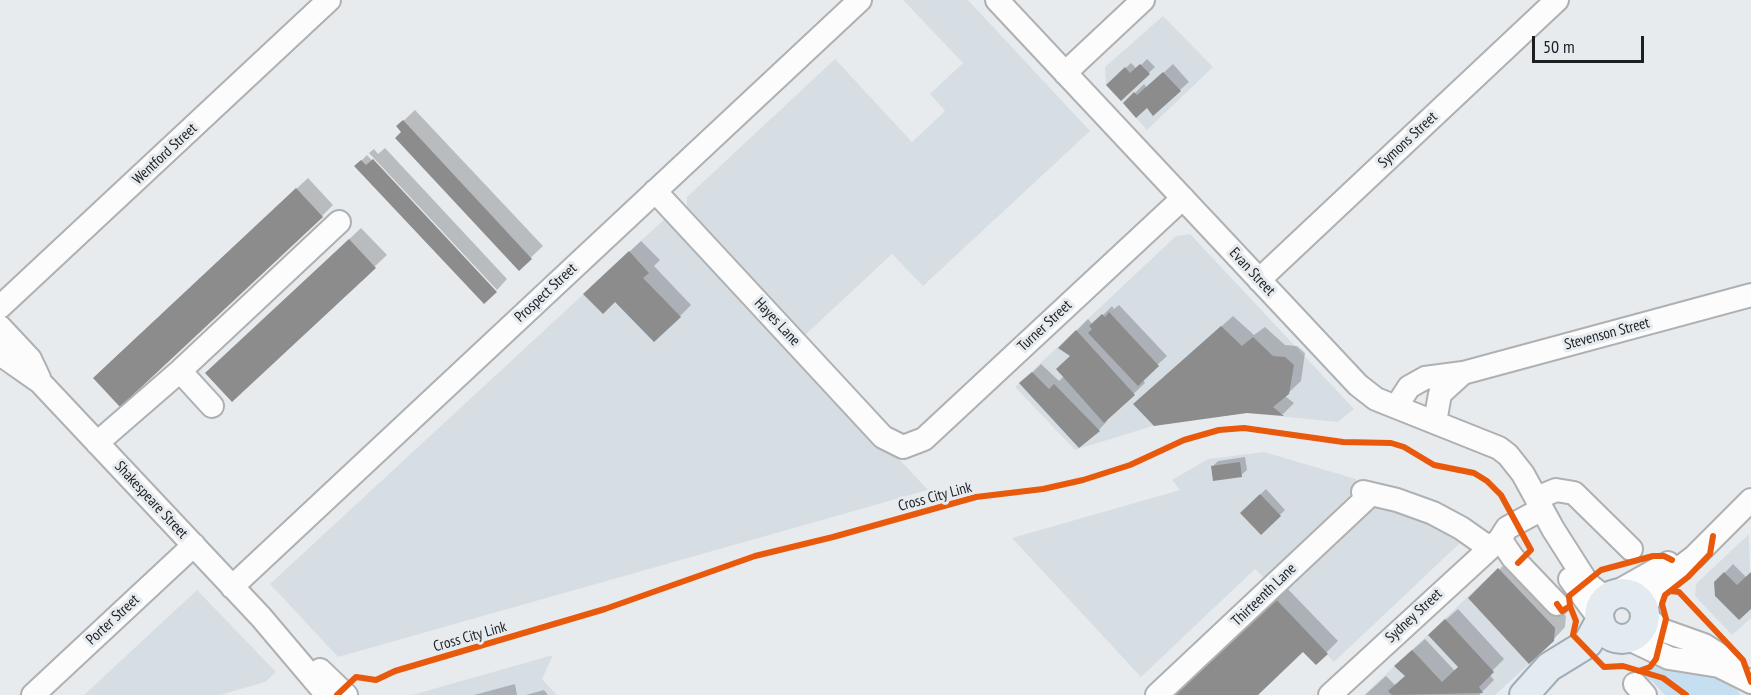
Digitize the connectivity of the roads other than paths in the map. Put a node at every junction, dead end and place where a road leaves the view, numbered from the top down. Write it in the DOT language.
graph roads {
  1 [pos="329,0"];
  2 [pos="860,0"];
  3 [pos="997,0"];
  4 [pos="1143,0"];
  5 [pos="1557,0"];
  6 [pos="1065,73"];
  7 [pos="655,191"];
  8 [pos="1183,198"];
  9 [pos="339,222"];
  10 [pos="1259,280"];
  11 [pos="1751,295"];
  12 [pos="0,308"];
  13 [pos="0,327"];
  14 [pos="0,354"];
  15 [pos="180,371"];
  16 [pos="1463,373"];
  17 [pos="40,382"];
  18 [pos="212,406"];
  19 [pos="1396,407"];
  20 [pos="1435,422"];
  21 [pos="97,443"];
  22 [pos="903,447"];
  23 [pos="1751,500"];
  24 [pos="1545,514"];
  25 [pos="1713,536"];
  26 [pos="1494,543"];
  27 [pos="194,545"];
  28 [pos="1631,549"];
  29 [pos="232,587"];
  30 [pos="1557,604"];
  31 [pos="1605,607"];
  32 [pos="1645,613"];
  33 [pos="261,617"];
  34 [pos="1626,638"];
  35 [pos="1751,682"];
  36 [pos="33,695"];
  37 [pos="327,695"];
  38 [pos="346,695"];
  39 [pos="1157,695"];
  40 [pos="1330,695"];
  41 [pos="1524,695"];
  42 [pos="1545,695"];
  1 -- 12 [label="street, Wentford Street"];
  2 -- 7 [label="street, Prospect Street"];
  3 -- 6 [label="street, Evan Street"];
  4 -- 6 [label="street"];
  5 -- 10 [label="street, Symons Street"];
  6 -- 8 [label="street, Evan Street"];
  7 -- 22 [label="street, Hayes Lane"];
  7 -- 29 [label="street, Prospect Street"];
  8 -- 10 [label="street, Evan Street"];
  8 -- 22 [label="street, Turner Street"];
  9 -- 15 [label="street"];
  10 -- 19 [label="street, Evan Street"];
  11 -- 16 [label="street, Stevenson Street"];
  13 -- 17 [label="street, Shakespeare Street"];
  14 -- 17 [label="street, Shakespeare Street"];
  15 -- 18 [label="street"];
  15 -- 21 [label="street"];
  16 -- 19 [label="street, Stevenson Street"];
  16 -- 20 [label="street, Stevenson Street"];
  17 -- 21 [label="street, Shakespeare Street"];
  19 -- 20 [label="street, Evan Street"];
  20 -- 24 [label="street, Evan Street"];
  21 -- 27 [label="street, Shakespeare Street"];
  23 -- 25 [label="street"];
  24 -- 26 [label="street, Sydney Street"];
  24 -- 28 [label="street"];
  24 -- 31 [label="street, Evan Street"];
  25 -- 31 [label="street"];
  25 -- 32 [label="street"];
  26 -- 30 [label="street"];
  26 -- 39 [label="street, Thirteenth Lane"];
  26 -- 40 [label="street, Sydney Street"];
  27 -- 29 [label="street, Shakespeare Street"];
  27 -- 36 [label="street, Porter Street"];
  29 -- 33 [label="street, Shakespeare Street"];
  31 -- 32 [label="main road"];
  31 -- 34 [label="main road"];
  31 -- 41 [label="main road"];
  32 -- 34 [label="main road"];
  32 -- 35 [label="street"];
  33 -- 37 [label="street, Shakespeare Street"];
  33 -- 38 [label="street, Shakespeare Street"];
  34 -- 35 [label="street"];
  34 -- 42 [label="main road"];
}
